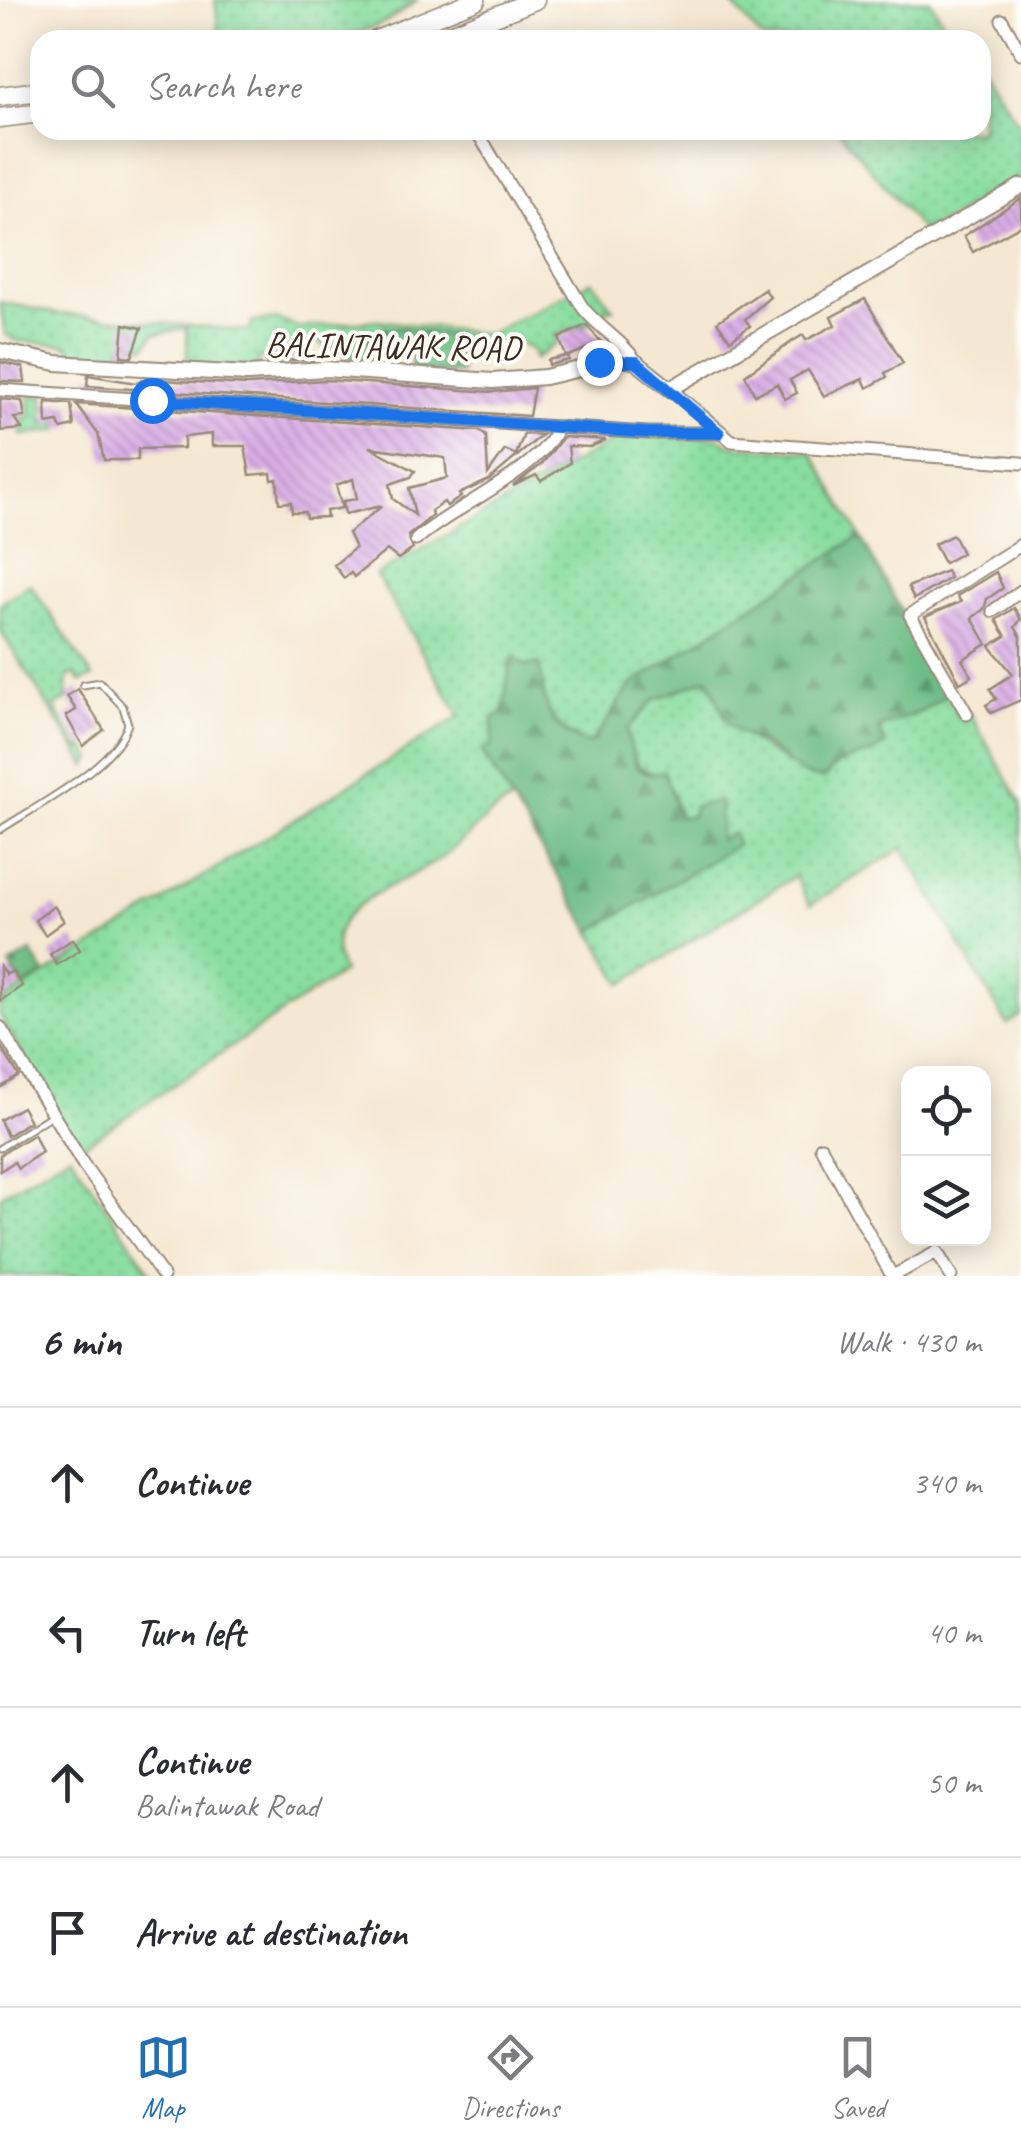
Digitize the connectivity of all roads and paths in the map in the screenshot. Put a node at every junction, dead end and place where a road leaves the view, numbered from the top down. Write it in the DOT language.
graph roads {
  1 [pos="476,0"];
  2 [pos="536,0"];
  3 [pos="498,7"];
  4 [pos="1002,20"];
  5 [pos="481,22"];
  6 [pos="401,30"];
  7 [pos="461,30"];
  8 [pos="476,30"];
  9 [pos="1021,53"];
  10 [pos="30,92"];
  11 [pos="0,96"];
  12 [pos="30,114"];
  13 [pos="0,118"];
  14 [pos="482,140"];
  15 [pos="1021,186"];
  16 [pos="0,351"];
  17 [pos="638,364"];
  18 [pos="670,389"];
  19 [pos="0,390"];
  20 [pos="557,427"];
  21 [pos="719,433"];
  22 [pos="1021,462"];
  23 [pos="416,540"];
  24 [pos="1021,546"];
  25 [pos="1021,592"];
  26 [pos="993,611"];
  27 [pos="84,684"];
  28 [pos="967,714"];
  29 [pos="0,830"];
  30 [pos="0,1027"];
  31 [pos="52,1114"];
  32 [pos="820,1147"];
  33 [pos="0,1148"];
  34 [pos="163,1276"];
  35 [pos="892,1276"];
  36 [pos="951,1276"];
  1 -- 6 [label="highway"];
  2 -- 3 [label="highway"];
  3 -- 5 [label="highway"];
  4 -- 9 [label="street"];
  5 -- 7 [label="highway"];
  5 -- 8 [label="street"];
  10 -- 11 [label="highway"];
  12 -- 13 [label="highway"];
  14 -- 17 [label="street"];
  15 -- 18 [label="street"];
  16 -- 17 [label="street, BALINTAWAK ROAD"];
  17 -- 18 [label="street"];
  18 -- 21 [label="street"];
  19 -- 20 [label="street"];
  20 -- 21 [label="street"];
  20 -- 23 [label="street"];
  21 -- 22 [label="street"];
  24 -- 28 [label="street"];
  25 -- 26 [label="street"];
  27 -- 29 [label="lane"];
  30 -- 31 [label="street"];
  31 -- 33 [label="lane"];
  31 -- 34 [label="street"];
  32 -- 35 [label="street"];
  35 -- 36 [label="street"];
}
